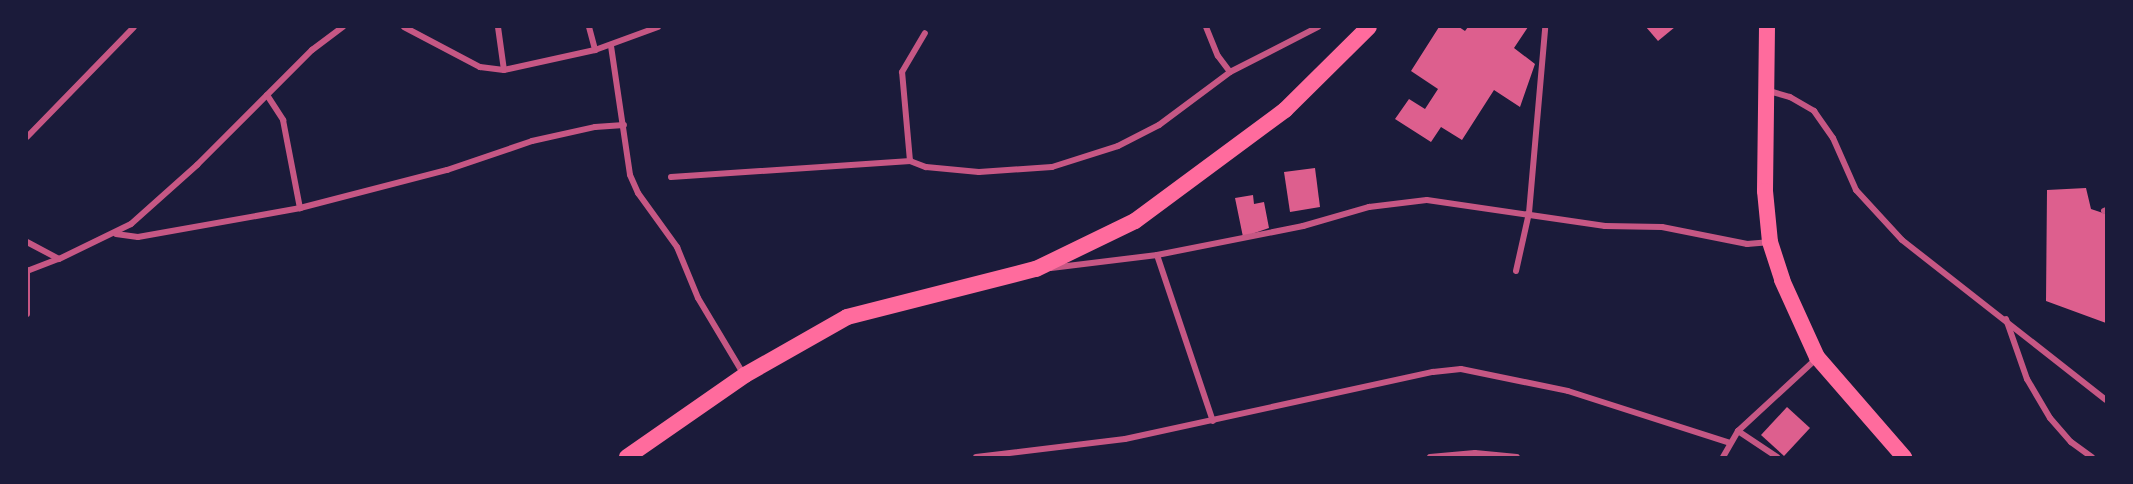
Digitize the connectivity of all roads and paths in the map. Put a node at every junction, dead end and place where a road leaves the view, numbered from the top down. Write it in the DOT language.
graph roads {
  1 [pos="134,27"];
  2 [pos="343,27"];
  3 [pos="404,27"];
  4 [pos="498,27"];
  5 [pos="589,27"];
  6 [pos="658,27"];
  7 [pos="1206,27"];
  8 [pos="1318,27"];
  9 [pos="1369,27"];
  10 [pos="1767,27"];
  11 [pos="1545,29"];
  12 [pos="925,33"];
  13 [pos="611,46"];
  14 [pos="595,50"];
  15 [pos="504,70"];
  16 [pos="1230,72"];
  17 [pos="1766,90"];
  18 [pos="267,95"];
  19 [pos="624,125"];
  20 [pos="27,137"];
  21 [pos="910,161"];
  22 [pos="671,177"];
  23 [pos="300,208"];
  24 [pos="1529,213"];
  25 [pos="116,234"];
  26 [pos="27,242"];
  27 [pos="1770,242"];
  28 [pos="1156,255"];
  29 [pos="59,258"];
  30 [pos="1035,270"];
  31 [pos="27,271"];
  32 [pos="1516,271"];
  33 [pos="27,314"];
  34 [pos="2006,318"];
  35 [pos="1817,357"];
  36 [pos="745,375"];
  37 [pos="2106,400"];
  38 [pos="1213,421"];
  39 [pos="1738,431"];
  40 [pos="1730,442"];
  41 [pos="627,457"];
  42 [pos="976,457"];
  43 [pos="1430,457"];
  44 [pos="1517,457"];
  45 [pos="1723,457"];
  46 [pos="1777,457"];
  47 [pos="1904,457"];
  48 [pos="2092,457"];
  1 -- 20 [label="street"];
  2 -- 18 [label="street"];
  3 -- 15 [label="street"];
  4 -- 15 [label="street"];
  5 -- 14 [label="street"];
  6 -- 13 [label="street"];
  7 -- 16 [label="street"];
  8 -- 16 [label="street"];
  9 -- 30 [label="highway"];
  10 -- 17 [label="highway"];
  11 -- 24 [label="street"];
  12 -- 21 [label="street"];
  13 -- 14 [label="street"];
  13 -- 19 [label="street"];
  14 -- 15 [label="street"];
  16 -- 21 [label="street"];
  17 -- 27 [label="highway"];
  17 -- 34 [label="street"];
  18 -- 23 [label="street"];
  18 -- 25 [label="street"];
  19 -- 23 [label="street"];
  19 -- 36 [label="street"];
  21 -- 22 [label="street"];
  23 -- 25 [label="street"];
  24 -- 27 [label="street"];
  24 -- 28 [label="street"];
  24 -- 32 [label="street"];
  25 -- 29 [label="street"];
  26 -- 29 [label="street"];
  27 -- 35 [label="highway"];
  28 -- 30 [label="street"];
  28 -- 38 [label="street"];
  29 -- 31 [label="street"];
  30 -- 36 [label="highway"];
  31 -- 33 [label="street"];
  34 -- 37 [label="street"];
  34 -- 48 [label="street"];
  35 -- 39 [label="street"];
  35 -- 47 [label="highway"];
  36 -- 41 [label="highway"];
  38 -- 40 [label="street"];
  38 -- 42 [label="street"];
  39 -- 40 [label="street"];
  39 -- 46 [label="street"];
  40 -- 45 [label="street"];
  43 -- 44 [label="street"];
}
